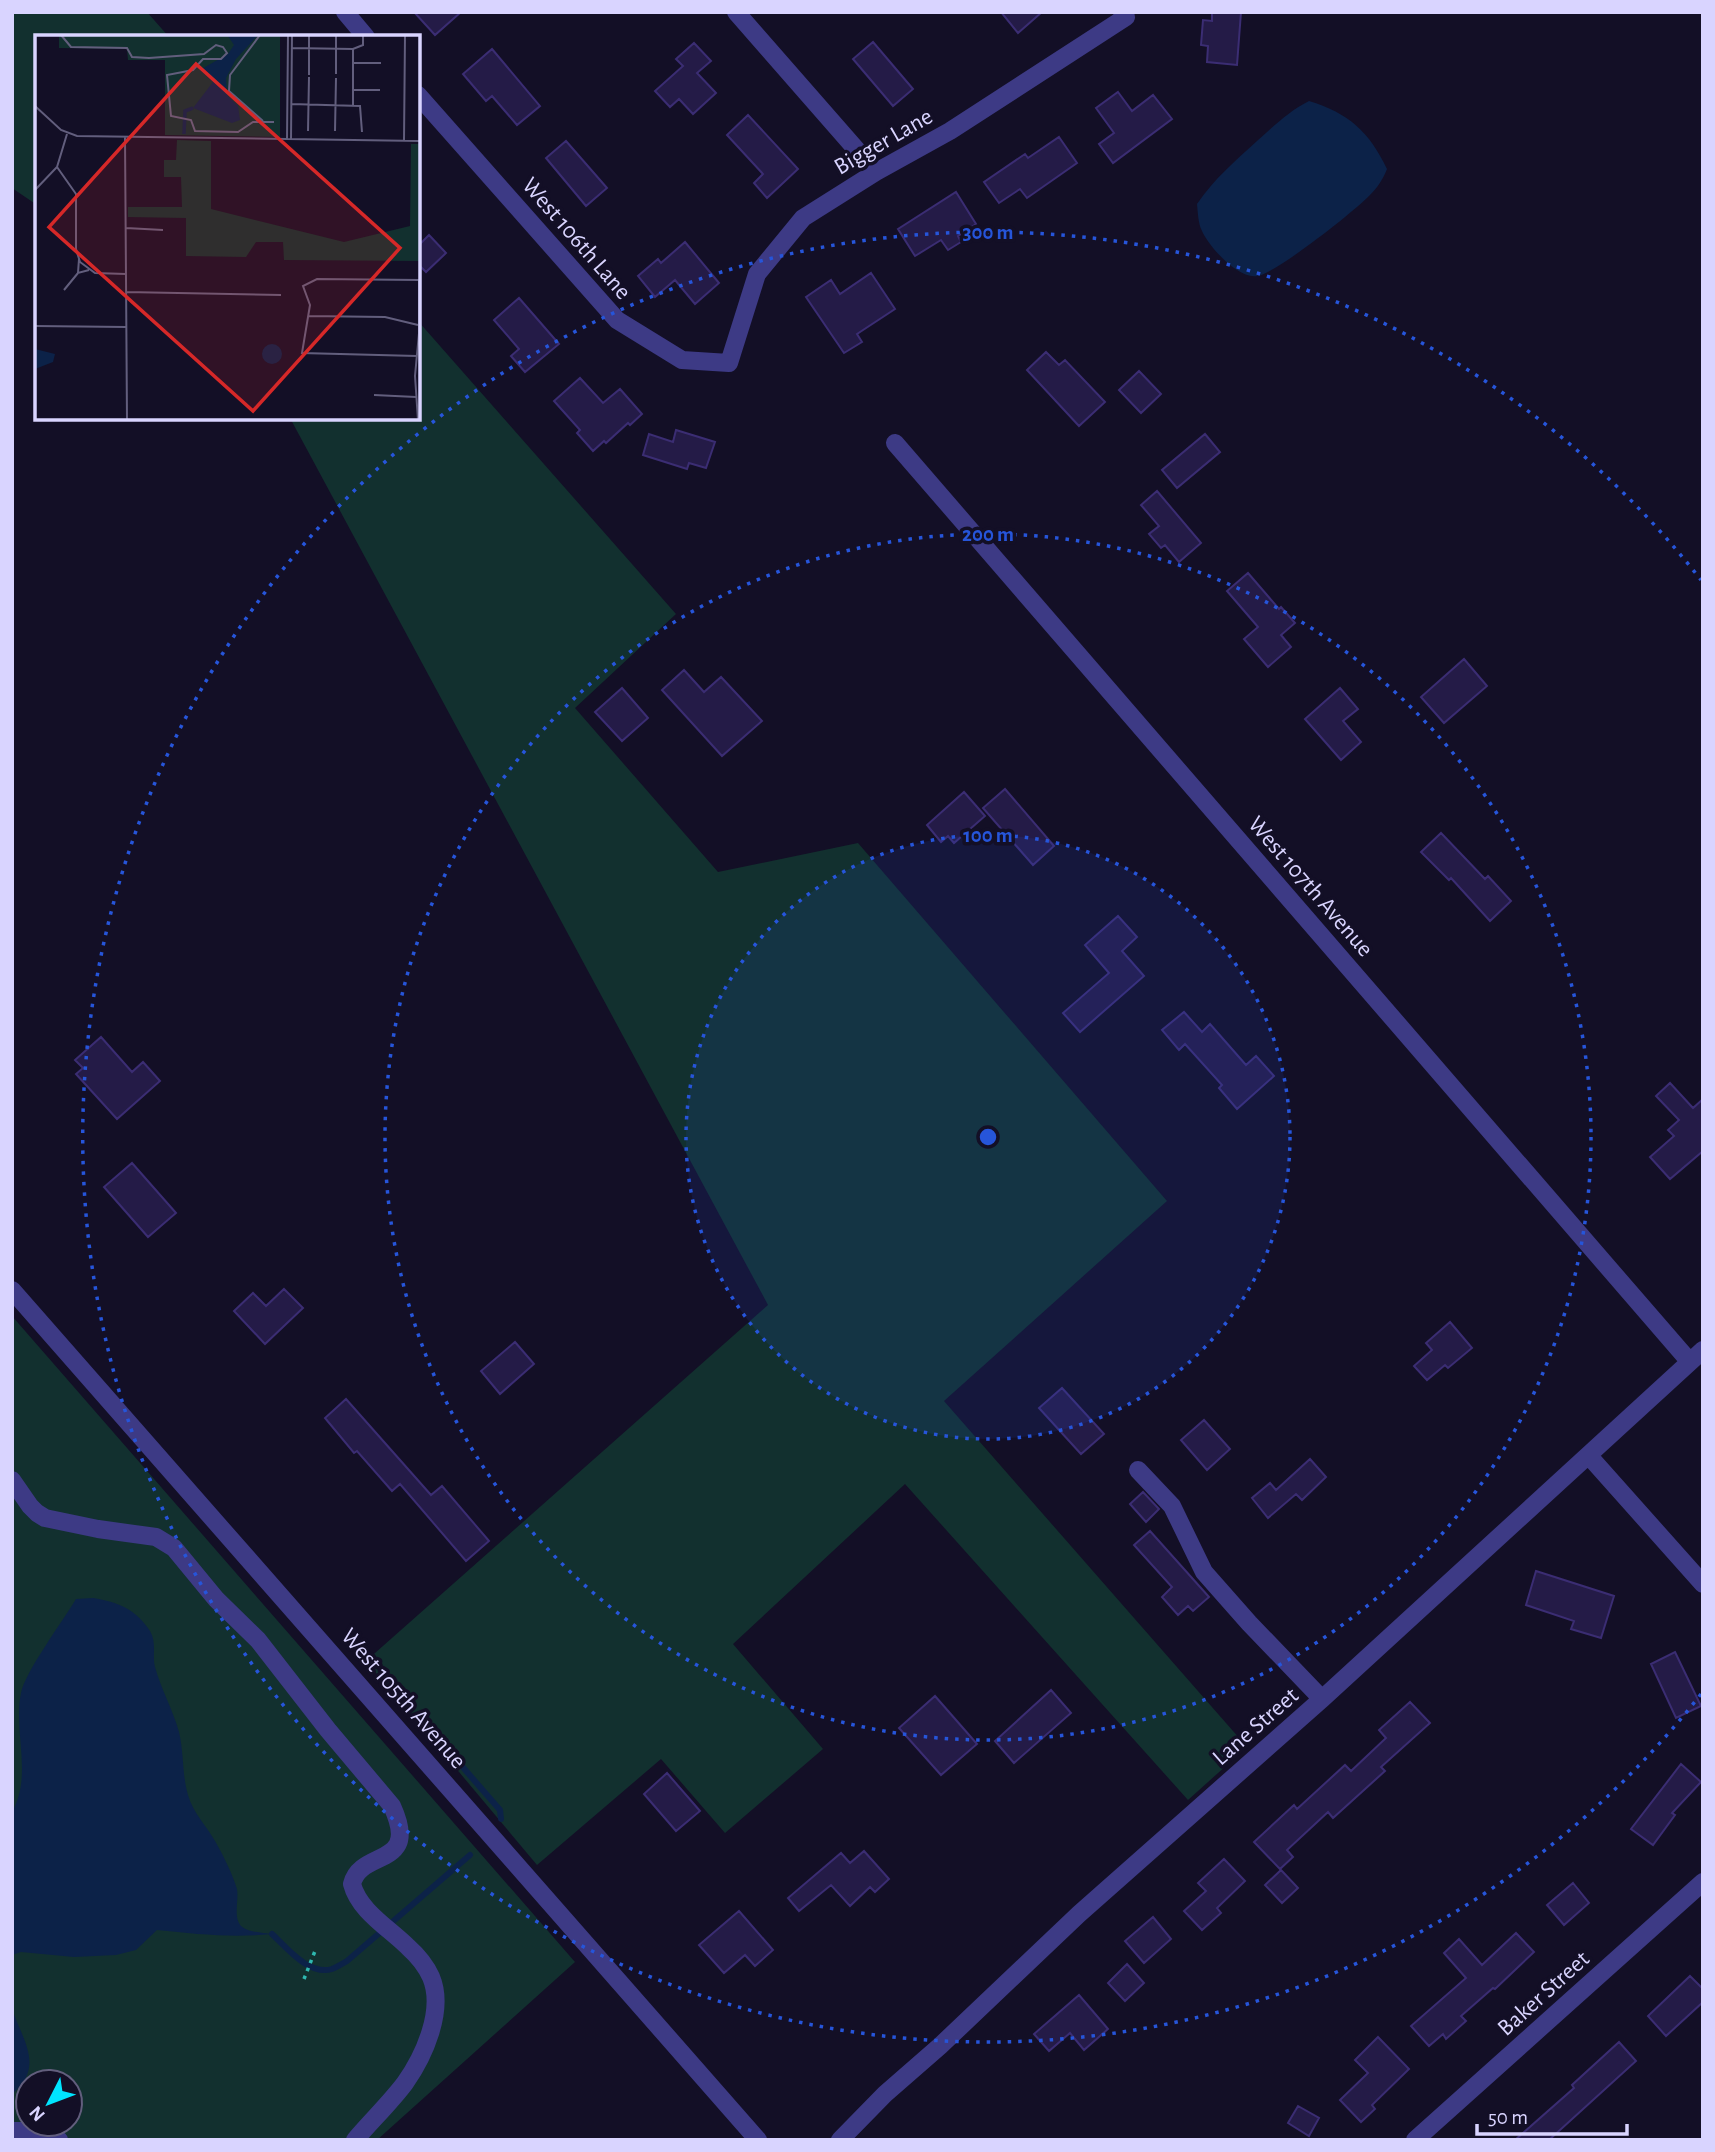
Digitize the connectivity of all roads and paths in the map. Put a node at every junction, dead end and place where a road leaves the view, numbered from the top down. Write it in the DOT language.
graph roads {
  1 [pos="345,12"];
  2 [pos="736,12"];
  3 [pos="1124,15"];
  4 [pos="364,35"];
  5 [pos="420,98"];
  6 [pos="876,172"];
  7 [pos="729,363"];
  8 [pos="895,443"];
  9 [pos="12,1290"];
  10 [pos="1696,1356"];
  11 [pos="1589,1456"];
  12 [pos="1138,1471"];
  13 [pos="12,1480"];
  14 [pos="1703,1584"];
  15 [pos="1322,1699"];
  16 [pos="1703,1882"];
  17 [pos="315,1951"];
  18 [pos="304,1979"];
  19 [pos="12,2131"];
  20 [pos="59,2140"];
  21 [pos="355,2140"];
  22 [pos="758,2140"];
  23 [pos="840,2140"];
  24 [pos="1415,2140"];
  1 -- 4 [label="street"];
  2 -- 6 [label="street"];
  3 -- 6 [label="street, Bigger Lane"];
  5 -- 7 [label="street, West 106th Lane"];
  6 -- 7 [label="street, Bigger Lane"];
  8 -- 10 [label="street, West 107th Avenue"];
  9 -- 22 [label="street, West 105th Avenue"];
  10 -- 11 [label="street, Lane Street"];
  11 -- 14 [label="street"];
  11 -- 15 [label="street, Lane Street"];
  12 -- 15 [label="street"];
  13 -- 21 [label="street"];
  15 -- 23 [label="street, Lane Street"];
  16 -- 24 [label="street, Baker Street"];
  17 -- 18 [label="path"];
  19 -- 20 [label="street"];
}
